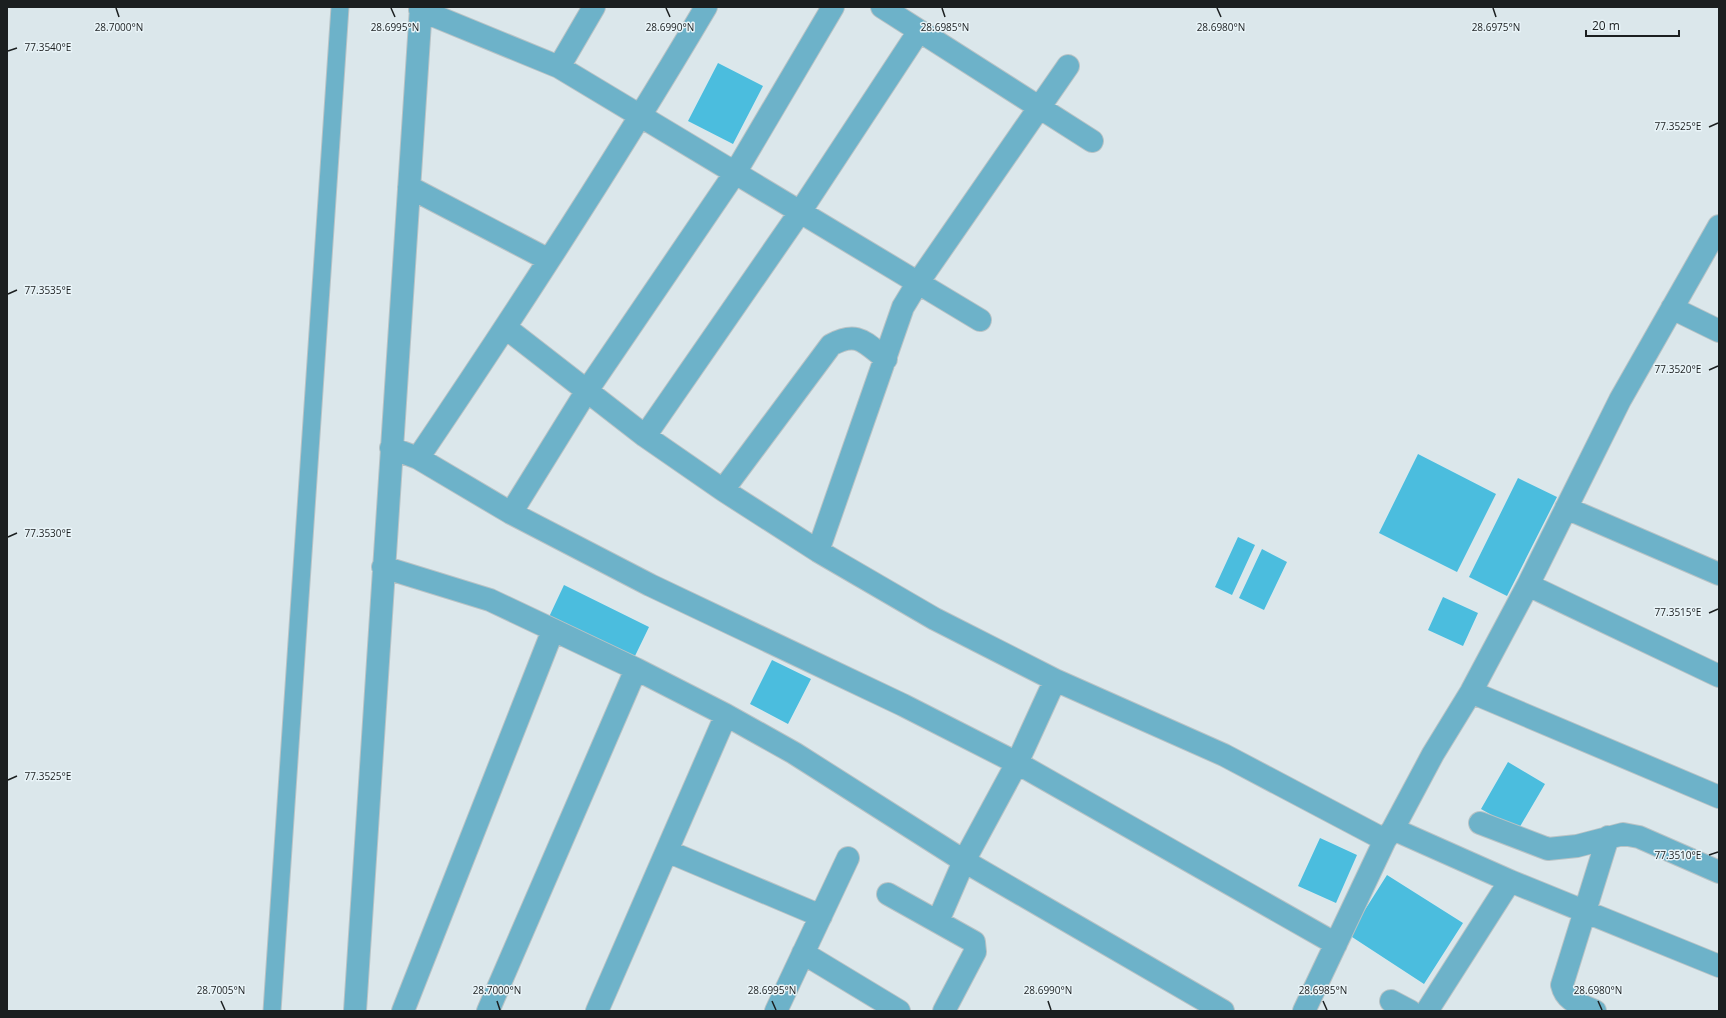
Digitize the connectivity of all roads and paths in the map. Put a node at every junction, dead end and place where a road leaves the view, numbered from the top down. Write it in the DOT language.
graph roads {
  1 [pos="340,7"];
  2 [pos="594,7"];
  3 [pos="706,7"];
  4 [pos="882,7"];
  5 [pos="420,8"];
  6 [pos="828,8"];
  7 [pos="919,31"];
  8 [pos="1068,66"];
  9 [pos="559,67"];
  10 [pos="1039,107"];
  11 [pos="641,117"];
  12 [pos="1092,141"];
  13 [pos="735,172"];
  14 [pos="408,187"];
  15 [pos="800,212"];
  16 [pos="1719,226"];
  17 [pos="549,260"];
  18 [pos="917,284"];
  19 [pos="1672,308"];
  20 [pos="980,320"];
  21 [pos="506,328"];
  22 [pos="1719,331"];
  23 [pos="886,359"];
  24 [pos="586,392"];
  25 [pos="645,436"];
  26 [pos="391,448"];
  27 [pos="418,458"];
  28 [pos="723,490"];
  29 [pos="1566,508"];
  30 [pos="512,513"];
  31 [pos="818,551"];
  32 [pos="384,567"];
  33 [pos="1719,574"];
  34 [pos="1528,585"];
  35 [pos="553,630"];
  36 [pos="636,669"];
  37 [pos="1719,676"];
  38 [pos="1055,680"];
  39 [pos="1471,692"];
  40 [pos="726,715"];
  41 [pos="1017,763"];
  42 [pos="1719,797"];
  43 [pos="1480,823"];
  44 [pos="1389,834"];
  45 [pos="1608,837"];
  46 [pos="667,851"];
  47 [pos="848,858"];
  48 [pos="964,861"];
  49 [pos="1719,872"];
  50 [pos="1510,881"];
  51 [pos="888,894"];
  52 [pos="1585,912"];
  53 [pos="821,916"];
  54 [pos="938,921"];
  55 [pos="1336,944"];
  56 [pos="804,953"];
  57 [pos="1719,966"];
  58 [pos="272,1011"];
  59 [pos="355,1011"];
  60 [pos="403,1011"];
  61 [pos="488,1011"];
  62 [pos="597,1011"];
  63 [pos="776,1011"];
  64 [pos="899,1011"];
  65 [pos="944,1011"];
  66 [pos="1224,1011"];
  67 [pos="1304,1011"];
  68 [pos="1427,1011"];
  69 [pos="1595,1011"];
  1 -- 58 [label="lane"];
  2 -- 9 [label="street"];
  3 -- 11 [label="street"];
  4 -- 7 [label="street"];
  5 -- 9 [label="street"];
  5 -- 14 [label="street"];
  6 -- 13 [label="street"];
  7 -- 10 [label="street"];
  7 -- 15 [label="street"];
  8 -- 10 [label="street"];
  9 -- 11 [label="street"];
  10 -- 12 [label="street"];
  10 -- 18 [label="street"];
  11 -- 13 [label="street"];
  11 -- 17 [label="street"];
  13 -- 15 [label="street"];
  13 -- 24 [label="street"];
  14 -- 17 [label="street"];
  14 -- 26 [label="street"];
  15 -- 18 [label="street"];
  15 -- 25 [label="street"];
  16 -- 19 [label="street"];
  17 -- 21 [label="street"];
  18 -- 20 [label="street"];
  18 -- 23 [label="street"];
  19 -- 22 [label="street"];
  19 -- 29 [label="street"];
  21 -- 24 [label="street"];
  21 -- 27 [label="street"];
  23 -- 28 [label="street"];
  23 -- 31 [label="street"];
  24 -- 25 [label="street"];
  24 -- 30 [label="street"];
  25 -- 28 [label="street"];
  26 -- 27 [label="street"];
  26 -- 32 [label="street"];
  27 -- 30 [label="street"];
  28 -- 31 [label="street"];
  29 -- 33 [label="street"];
  29 -- 34 [label="street"];
  30 -- 41 [label="street"];
  31 -- 38 [label="street"];
  32 -- 35 [label="street"];
  32 -- 59 [label="street"];
  34 -- 37 [label="street"];
  34 -- 39 [label="street"];
  35 -- 36 [label="street"];
  35 -- 60 [label="street"];
  36 -- 40 [label="street"];
  36 -- 61 [label="street"];
  38 -- 41 [label="street"];
  38 -- 44 [label="street"];
  39 -- 42 [label="street"];
  39 -- 44 [label="street"];
  40 -- 46 [label="street"];
  40 -- 48 [label="street"];
  41 -- 48 [label="street"];
  41 -- 55 [label="street"];
  43 -- 45 [label="street"];
  44 -- 50 [label="street"];
  44 -- 55 [label="street"];
  45 -- 49 [label="street"];
  45 -- 52 [label="street"];
  46 -- 53 [label="street"];
  46 -- 62 [label="street"];
  47 -- 53 [label="street"];
  48 -- 54 [label="street"];
  48 -- 66 [label="street"];
  50 -- 52 [label="street"];
  50 -- 68 [label="street"];
  51 -- 54 [label="street"];
  52 -- 57 [label="street"];
  52 -- 69 [label="street"];
  53 -- 56 [label="street"];
  54 -- 65 [label="street"];
  55 -- 67 [label="street"];
  56 -- 63 [label="street"];
  56 -- 64 [label="street"];
}
